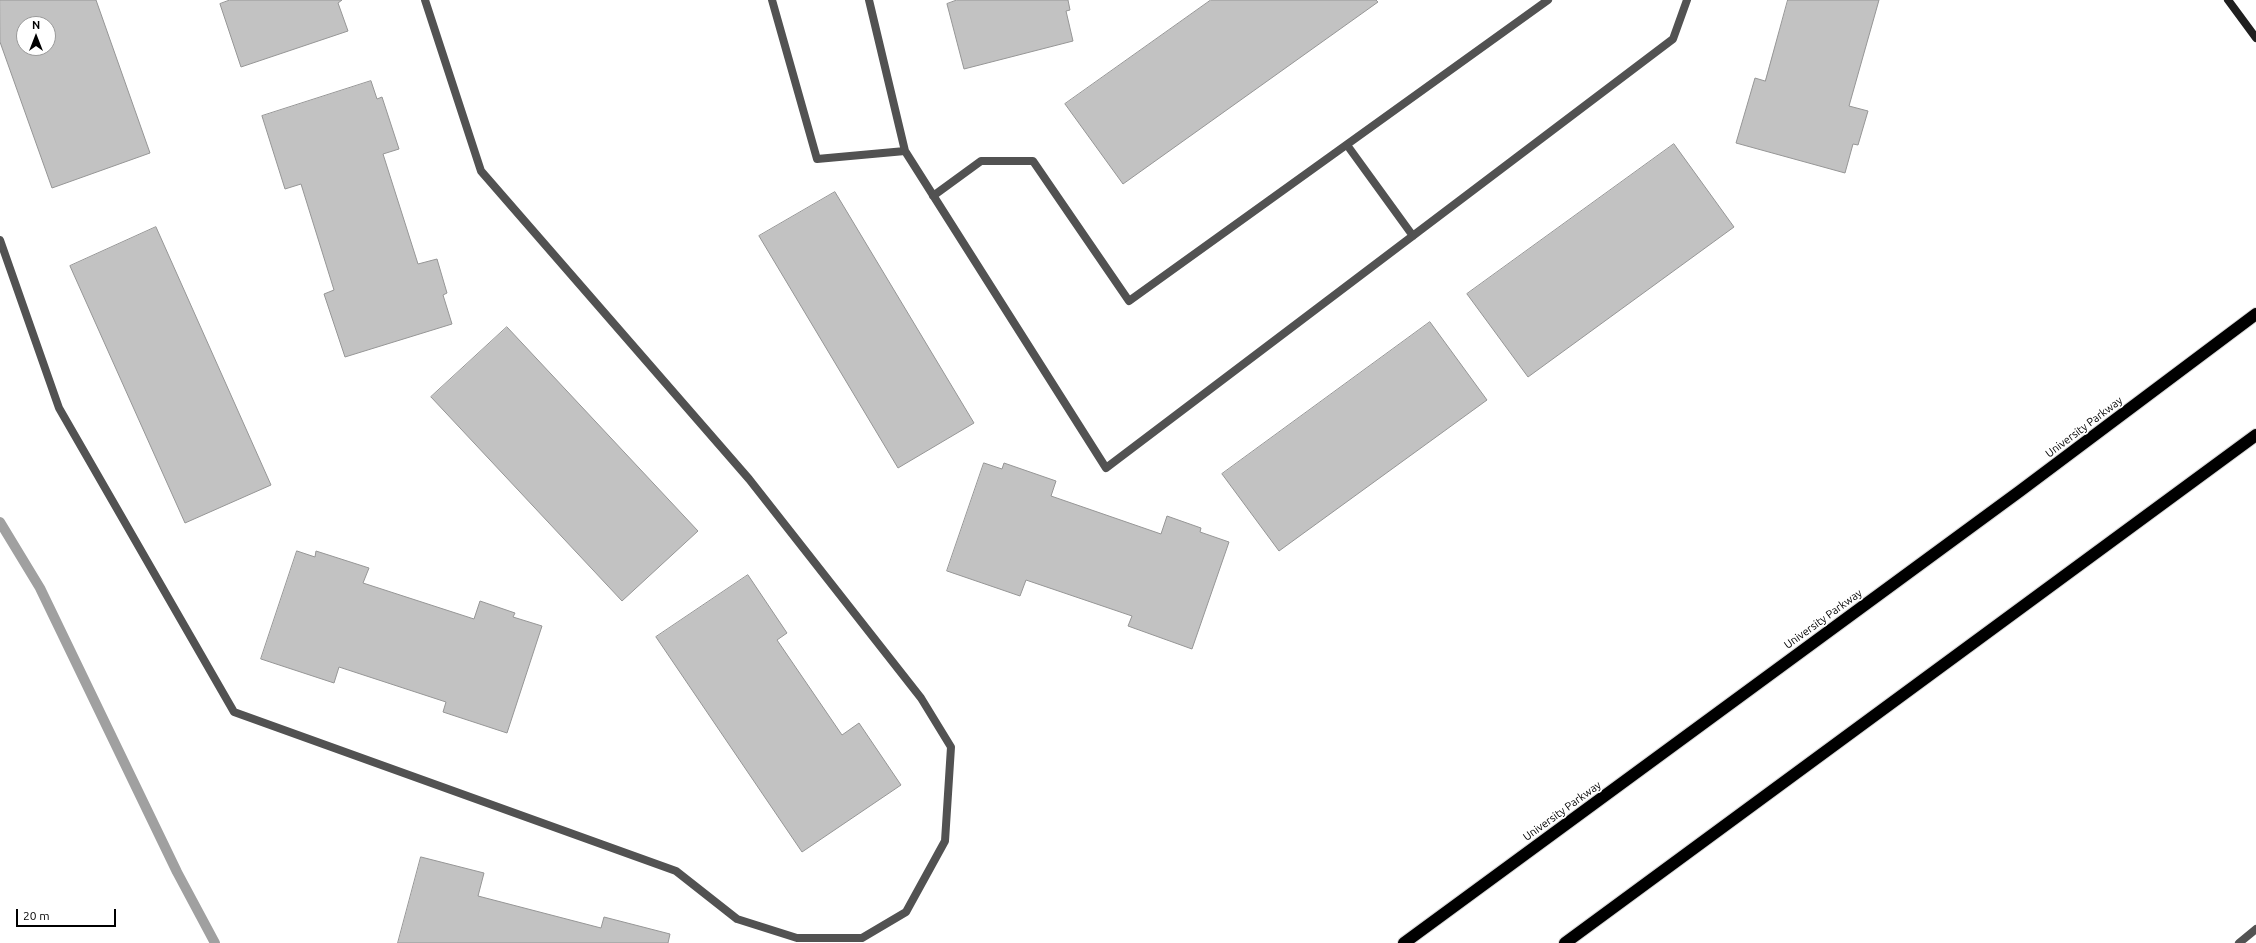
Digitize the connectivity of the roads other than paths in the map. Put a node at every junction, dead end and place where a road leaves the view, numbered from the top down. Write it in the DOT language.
graph roads {
  1 [pos="425,0"];
  2 [pos="772,0"];
  3 [pos="869,0"];
  4 [pos="1548,0"];
  5 [pos="1686,0"];
  6 [pos="2228,0"];
  7 [pos="2256,38"];
  8 [pos="1347,145"];
  9 [pos="905,152"];
  10 [pos="933,196"];
  11 [pos="1413,236"];
  12 [pos="0,240"];
  13 [pos="2256,314"];
  14 [pos="2256,435"];
  15 [pos="2256,930"];
  16 [pos="1404,943"];
  17 [pos="1565,943"];
  18 [pos="2239,943"];
  1 -- 12 [label="street"];
  2 -- 9 [label="street"];
  3 -- 9 [label="street"];
  4 -- 8 [label="street"];
  5 -- 11 [label="street"];
  6 -- 7 [label="street"];
  8 -- 10 [label="street"];
  8 -- 11 [label="street"];
  9 -- 10 [label="street"];
  10 -- 11 [label="street"];
  13 -- 16 [label="highway, University Parkway"];
  14 -- 17 [label="highway"];
  15 -- 18 [label="street"];
}
